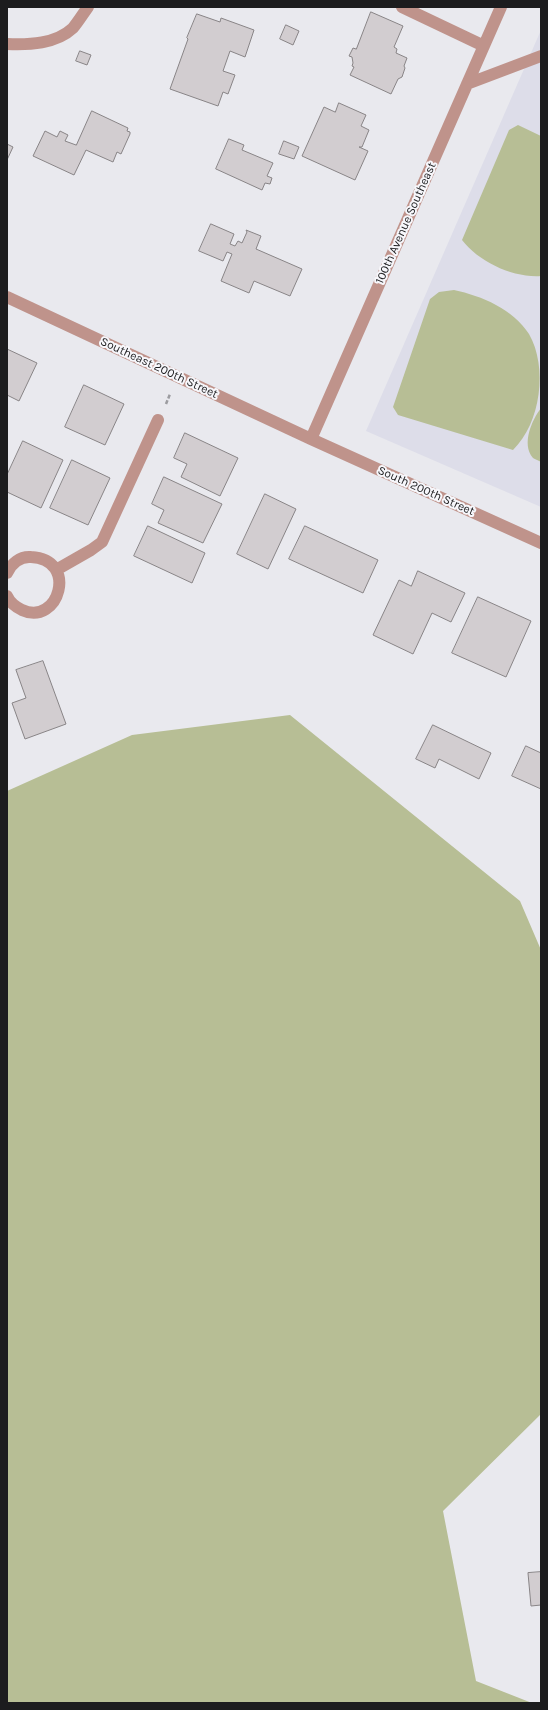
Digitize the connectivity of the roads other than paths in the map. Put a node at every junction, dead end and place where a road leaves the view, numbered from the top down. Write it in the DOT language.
graph roads {
  1 [pos="88,7"];
  2 [pos="402,7"];
  3 [pos="501,7"];
  4 [pos="7,44"];
  5 [pos="484,46"];
  6 [pos="541,56"];
  7 [pos="467,84"];
  8 [pos="7,297"];
  9 [pos="158,420"];
  10 [pos="311,439"];
  11 [pos="541,543"];
  12 [pos="56,570"];
  13 [pos="7,573"];
  14 [pos="7,598"];
  1 -- 4 [label="street"];
  2 -- 5 [label="street"];
  3 -- 5 [label="street, 100th Avenue Southeast"];
  5 -- 7 [label="street, 100th Avenue Southeast"];
  6 -- 7 [label="street"];
  7 -- 10 [label="street, 100th Avenue Southeast"];
  8 -- 10 [label="street, Southeast 200th Street"];
  9 -- 12 [label="street"];
  10 -- 11 [label="street, South 200th Street"];
  12 -- 13 [label="street"];
  12 -- 14 [label="street"];
}
